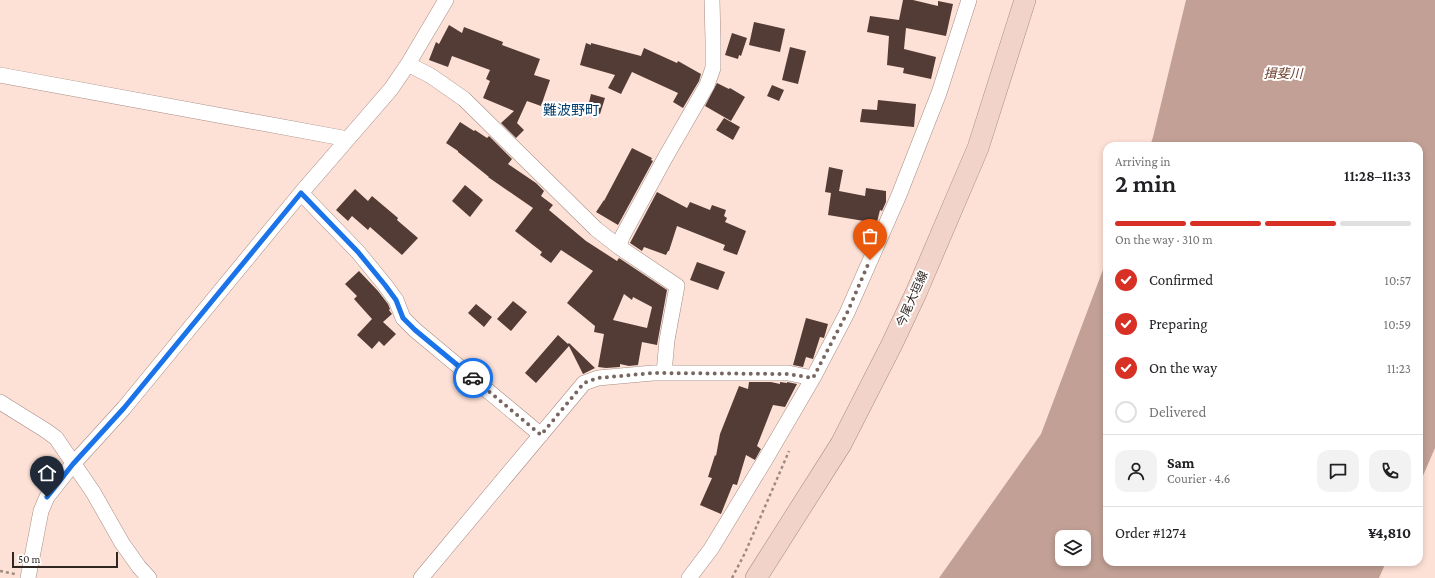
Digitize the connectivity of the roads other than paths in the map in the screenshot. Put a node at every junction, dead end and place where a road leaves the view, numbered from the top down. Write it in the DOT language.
graph roads {
  1 [pos="446,0"];
  2 [pos="712,0"];
  3 [pos="969,0"];
  4 [pos="1025,0"];
  5 [pos="408,64"];
  6 [pos="0,75"];
  7 [pos="348,139"];
  8 [pos="301,193"];
  9 [pos="619,247"];
  10 [pos="664,373"];
  11 [pos="813,378"];
  12 [pos="0,402"];
  13 [pos="541,435"];
  14 [pos="73,464"];
  15 [pos="28,578"];
  16 [pos="149,578"];
  17 [pos="421,578"];
  18 [pos="689,578"];
  19 [pos="756,578"];
  1 -- 5 [label="street"];
  2 -- 9 [label="street"];
  3 -- 11 [label="street"];
  4 -- 19 [label="main road, 今尾大垣線"];
  5 -- 7 [label="street"];
  5 -- 9 [label="street"];
  6 -- 7 [label="street"];
  7 -- 8 [label="street"];
  8 -- 13 [label="street"];
  8 -- 14 [label="street"];
  9 -- 10 [label="street"];
  10 -- 11 [label="street"];
  10 -- 13 [label="street"];
  11 -- 18 [label="street"];
  12 -- 14 [label="street"];
  13 -- 17 [label="street"];
  14 -- 15 [label="street"];
  14 -- 16 [label="street"];
}
